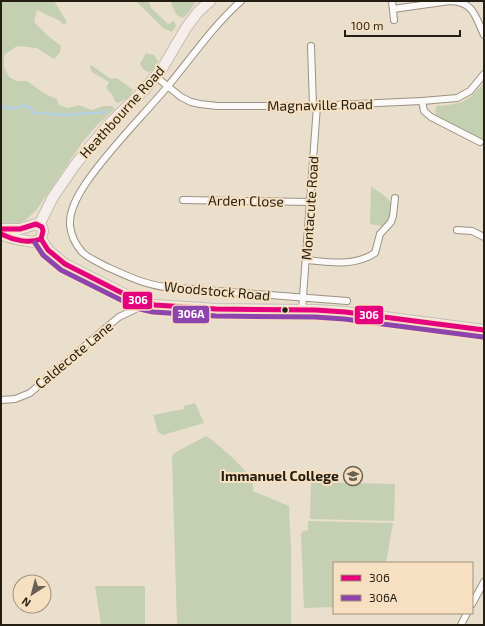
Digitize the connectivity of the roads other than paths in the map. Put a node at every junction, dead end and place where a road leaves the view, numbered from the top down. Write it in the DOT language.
graph roads {
  1 [pos="210,1"];
  2 [pos="241,1"];
  3 [pos="392,1"];
  4 [pos="393,9"];
  5 [pos="394,20"];
  6 [pos="484,35"];
  7 [pos="311,46"];
  8 [pos="484,74"];
  9 [pos="155,76"];
  10 [pos="168,86"];
  11 [pos="422,101"];
  12 [pos="315,106"];
  13 [pos="480,142"];
  14 [pos="395,198"];
  15 [pos="183,200"];
  16 [pos="310,202"];
  17 [pos="39,225"];
  18 [pos="27,227"];
  19 [pos="1,229"];
  20 [pos="457,230"];
  21 [pos="1,234"];
  22 [pos="484,237"];
  23 [pos="41,239"];
  24 [pos="28,240"];
  25 [pos="306,260"];
  26 [pos="303,298"];
  27 [pos="346,301"];
  28 [pos="142,302"];
  29 [pos="302,310"];
  30 [pos="484,330"];
  31 [pos="1,400"];
  32 [pos="484,582"];
  33 [pos="473,602"];
  34 [pos="466,614"];
  35 [pos="461,625"];
  1 -- 9 [label="main road, Heathbourne Road"];
  2 -- 10 [label="street, Woodstock Road"];
  3 -- 4 [label="street"];
  4 -- 5 [label="street"];
  4 -- 6 [label="street"];
  7 -- 12 [label="street, Montacute Road"];
  8 -- 11 [label="street, Magnaville Road"];
  9 -- 10 [label="street, Magnaville Road"];
  9 -- 17 [label="main road, Heathbourne Road"];
  10 -- 12 [label="street, Magnaville Road"];
  10 -- 26 [label="street, Woodstock Road"];
  11 -- 12 [label="street, Magnaville Road"];
  11 -- 13 [label="street"];
  12 -- 16 [label="street, Montacute Road"];
  14 -- 25 [label="street"];
  15 -- 16 [label="street, Arden Close"];
  16 -- 25 [label="street, Montacute Road"];
  17 -- 18 [label="main road"];
  17 -- 23 [label="main road"];
  18 -- 19 [label="main road"];
  18 -- 24 [label="main road"];
  20 -- 22 [label="street"];
  21 -- 24 [label="main road"];
  23 -- 24 [label="main road"];
  23 -- 28 [label="main road"];
  25 -- 26 [label="street, Montacute Road"];
  26 -- 27 [label="street, Woodstock Road"];
  26 -- 29 [label="street, Montacute Road"];
  28 -- 29 [label="main road"];
  28 -- 31 [label="street, Caldecote Lane"];
  29 -- 30 [label="main road"];
  32 -- 33 [label="street"];
  34 -- 35 [label="street"];
}
